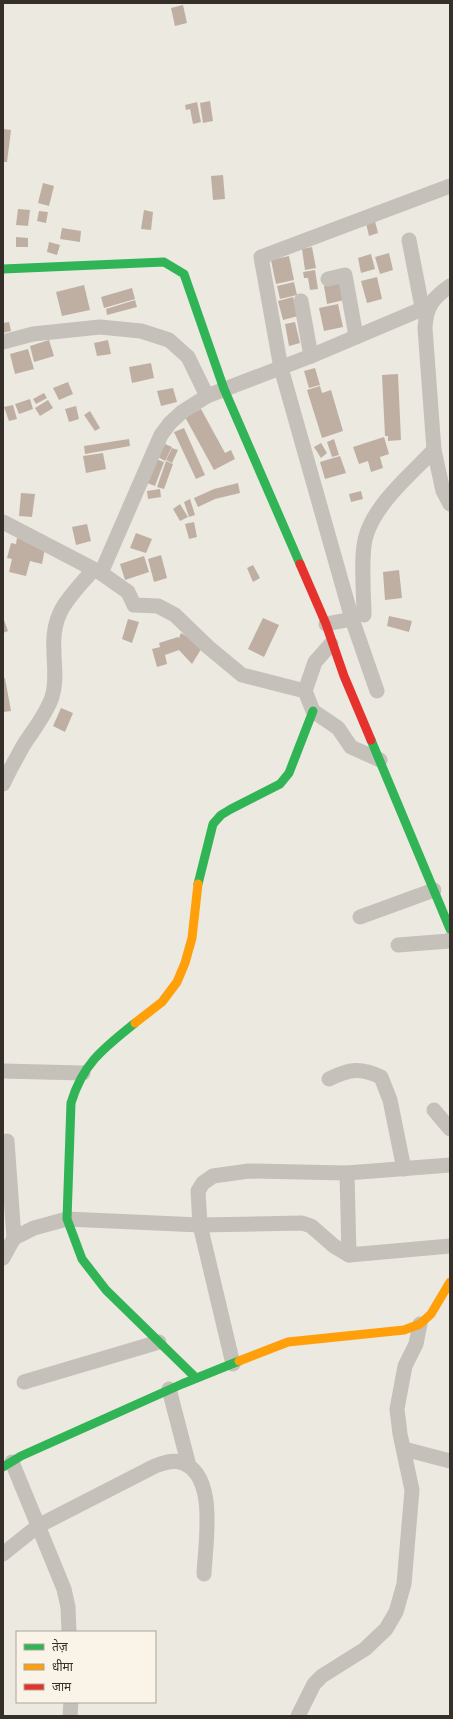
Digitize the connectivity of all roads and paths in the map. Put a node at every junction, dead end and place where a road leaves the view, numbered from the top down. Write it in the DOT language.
graph roads {
  1 [pos="450,186"];
  2 [pos="409,240"];
  3 [pos="3,269"];
  4 [pos="328,279"];
  5 [pos="450,286"];
  6 [pos="300,301"];
  7 [pos="426,306"];
  8 [pos="356,336"];
  9 [pos="3,342"];
  10 [pos="311,356"];
  11 [pos="281,368"];
  12 [pos="224,389"];
  13 [pos="207,396"];
  14 [pos="434,450"];
  15 [pos="450,504"];
  16 [pos="3,522"];
  17 [pos="97,572"];
  18 [pos="358,617"];
  19 [pos="326,624"];
  20 [pos="331,644"];
  21 [pos="305,691"];
  22 [pos="377,691"];
  23 [pos="313,711"];
  24 [pos="380,760"];
  25 [pos="3,784"];
  26 [pos="434,890"];
  27 [pos="360,917"];
  28 [pos="450,929"];
  29 [pos="450,939"];
  30 [pos="398,946"];
  31 [pos="3,1071"];
  32 [pos="83,1073"];
  33 [pos="329,1079"];
  34 [pos="434,1110"];
  35 [pos="450,1129"];
  36 [pos="7,1141"];
  37 [pos="450,1165"];
  38 [pos="404,1169"];
  39 [pos="348,1173"];
  40 [pos="67,1219"];
  41 [pos="200,1225"];
  42 [pos="14,1238"];
  43 [pos="450,1246"];
  44 [pos="350,1254"];
  45 [pos="3,1258"];
  46 [pos="450,1282"];
  47 [pos="420,1324"];
  48 [pos="159,1342"];
  49 [pos="233,1364"];
  50 [pos="196,1378"];
  51 [pos="24,1382"];
  52 [pos="169,1389"];
  53 [pos="404,1449"];
  54 [pos="450,1461"];
  55 [pos="6,1464"];
  56 [pos="189,1466"];
  57 [pos="38,1526"];
  58 [pos="3,1554"];
  59 [pos="204,1574"];
  60 [pos="69,1631"];
  61 [pos="71,1703"];
  62 [pos="70,1716"];
  63 [pos="298,1716"];
  1 -- 11 [label="street"];
  2 -- 7 [label="street"];
  3 -- 12 [label="street"];
  4 -- 8 [label="street"];
  5 -- 7 [label="street"];
  6 -- 10 [label="street"];
  7 -- 8 [label="street"];
  7 -- 14 [label="street"];
  8 -- 10 [label="street"];
  9 -- 13 [label="street"];
  10 -- 11 [label="street"];
  11 -- 12 [label="street"];
  11 -- 18 [label="street"];
  12 -- 13 [label="street"];
  12 -- 19 [label="street"];
  13 -- 17 [label="street"];
  14 -- 15 [label="street"];
  14 -- 18 [label="street"];
  16 -- 17 [label="street"];
  17 -- 21 [label="street"];
  17 -- 25 [label="street"];
  18 -- 19 [label="street"];
  18 -- 22 [label="street"];
  19 -- 20 [label="street"];
  20 -- 21 [label="street"];
  20 -- 24 [label="street"];
  21 -- 23 [label="street"];
  23 -- 24 [label="street"];
  23 -- 32 [label="street"];
  24 -- 26 [label="street"];
  26 -- 27 [label="street"];
  26 -- 28 [label="street"];
  29 -- 30 [label="street"];
  31 -- 32 [label="street"];
  32 -- 40 [label="street"];
  33 -- 38 [label="street"];
  34 -- 35 [label="street"];
  36 -- 42 [label="street"];
  37 -- 38 [label="street"];
  38 -- 39 [label="street"];
  39 -- 41 [label="street"];
  39 -- 44 [label="street"];
  40 -- 41 [label="street"];
  40 -- 42 [label="street"];
  40 -- 48 [label="street"];
  41 -- 44 [label="street"];
  41 -- 49 [label="street"];
  42 -- 45 [label="street"];
  43 -- 44 [label="street"];
  46 -- 47 [label="street"];
  47 -- 49 [label="street"];
  47 -- 53 [label="street"];
  48 -- 50 [label="street"];
  48 -- 51 [label="street"];
  49 -- 50 [label="street"];
  50 -- 52 [label="street"];
  52 -- 55 [label="street"];
  52 -- 56 [label="street"];
  53 -- 54 [label="street"];
  53 -- 63 [label="street"];
  55 -- 57 [label="street"];
  56 -- 57 [label="street"];
  56 -- 59 [label="street"];
  57 -- 58 [label="street"];
  57 -- 60 [label="street"];
  61 -- 62 [label="street"];
}
